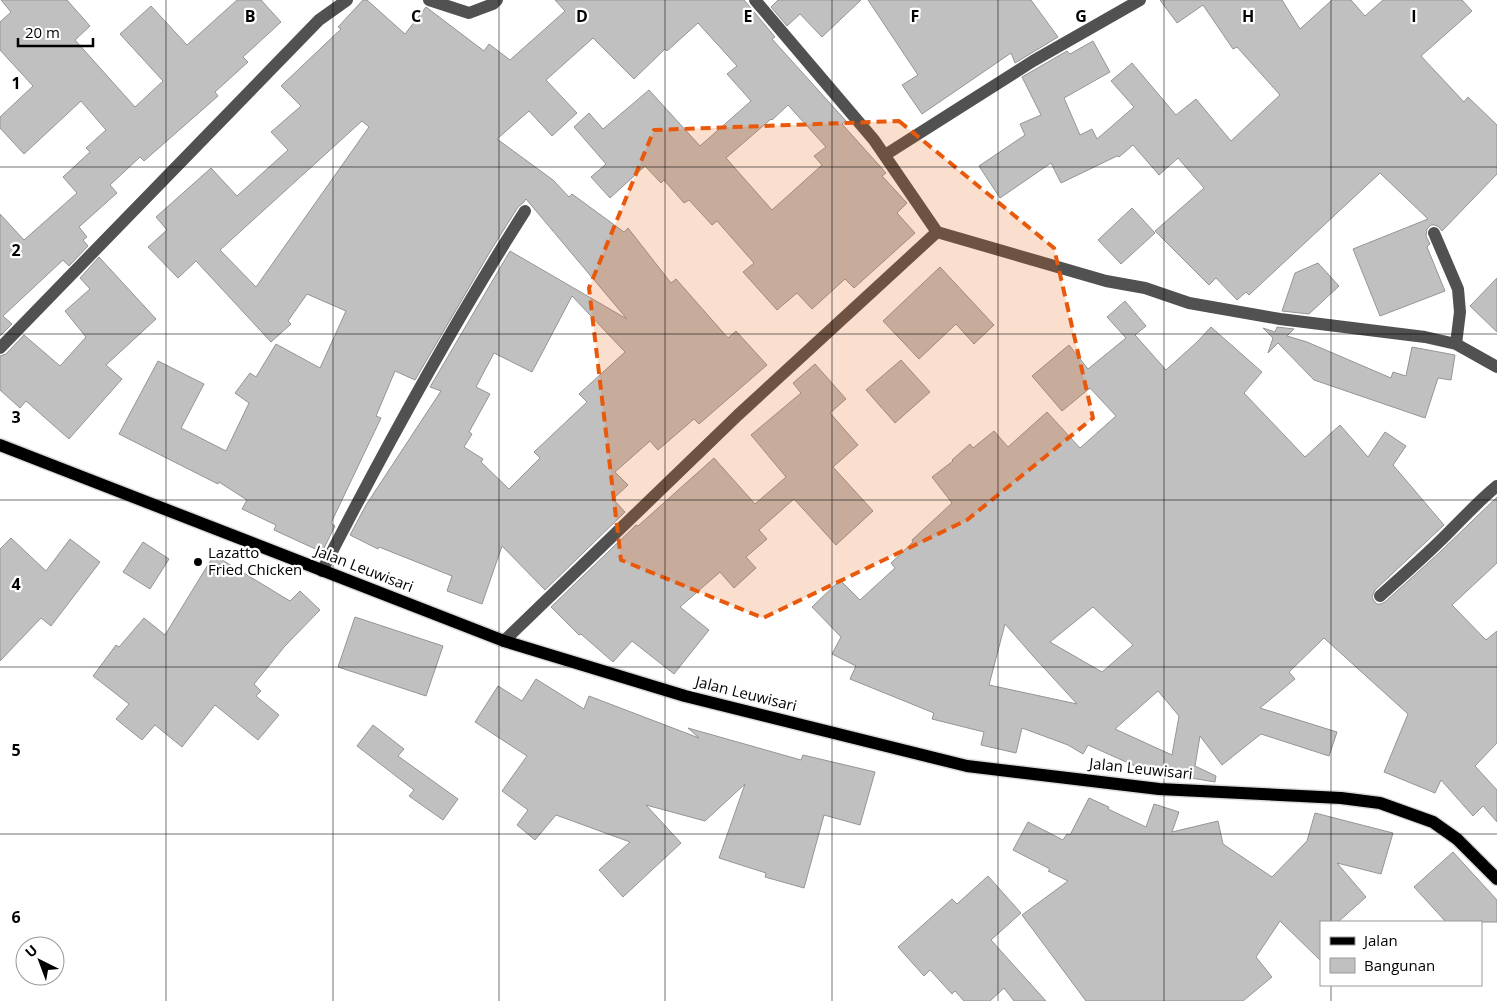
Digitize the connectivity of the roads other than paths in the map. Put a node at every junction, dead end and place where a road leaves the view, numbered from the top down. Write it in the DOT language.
graph roads {
  1 [pos="346,0"];
  2 [pos="429,0"];
  3 [pos="497,0"];
  4 [pos="755,0"];
  5 [pos="1140,0"];
  6 [pos="885,155"];
  7 [pos="525,211"];
  8 [pos="937,232"];
  9 [pos="1434,233"];
  10 [pos="1456,344"];
  11 [pos="0,348"];
  12 [pos="1497,367"];
  13 [pos="0,445"];
  14 [pos="1497,486"];
  15 [pos="322,571"];
  16 [pos="1380,596"];
  17 [pos="504,641"];
  18 [pos="1497,878"];
  1 -- 11 [label="street"];
  2 -- 3 [label="street"];
  4 -- 6 [label="street"];
  5 -- 6 [label="street"];
  6 -- 8 [label="street"];
  7 -- 15 [label="street"];
  8 -- 10 [label="street"];
  8 -- 17 [label="street"];
  9 -- 10 [label="street"];
  10 -- 12 [label="street"];
  13 -- 15 [label="main road, Jalan Leuwisari"];
  14 -- 16 [label="street"];
  15 -- 17 [label="main road, Jalan Leuwisari"];
  17 -- 18 [label="main road, Jalan Leuwisari"];
}
